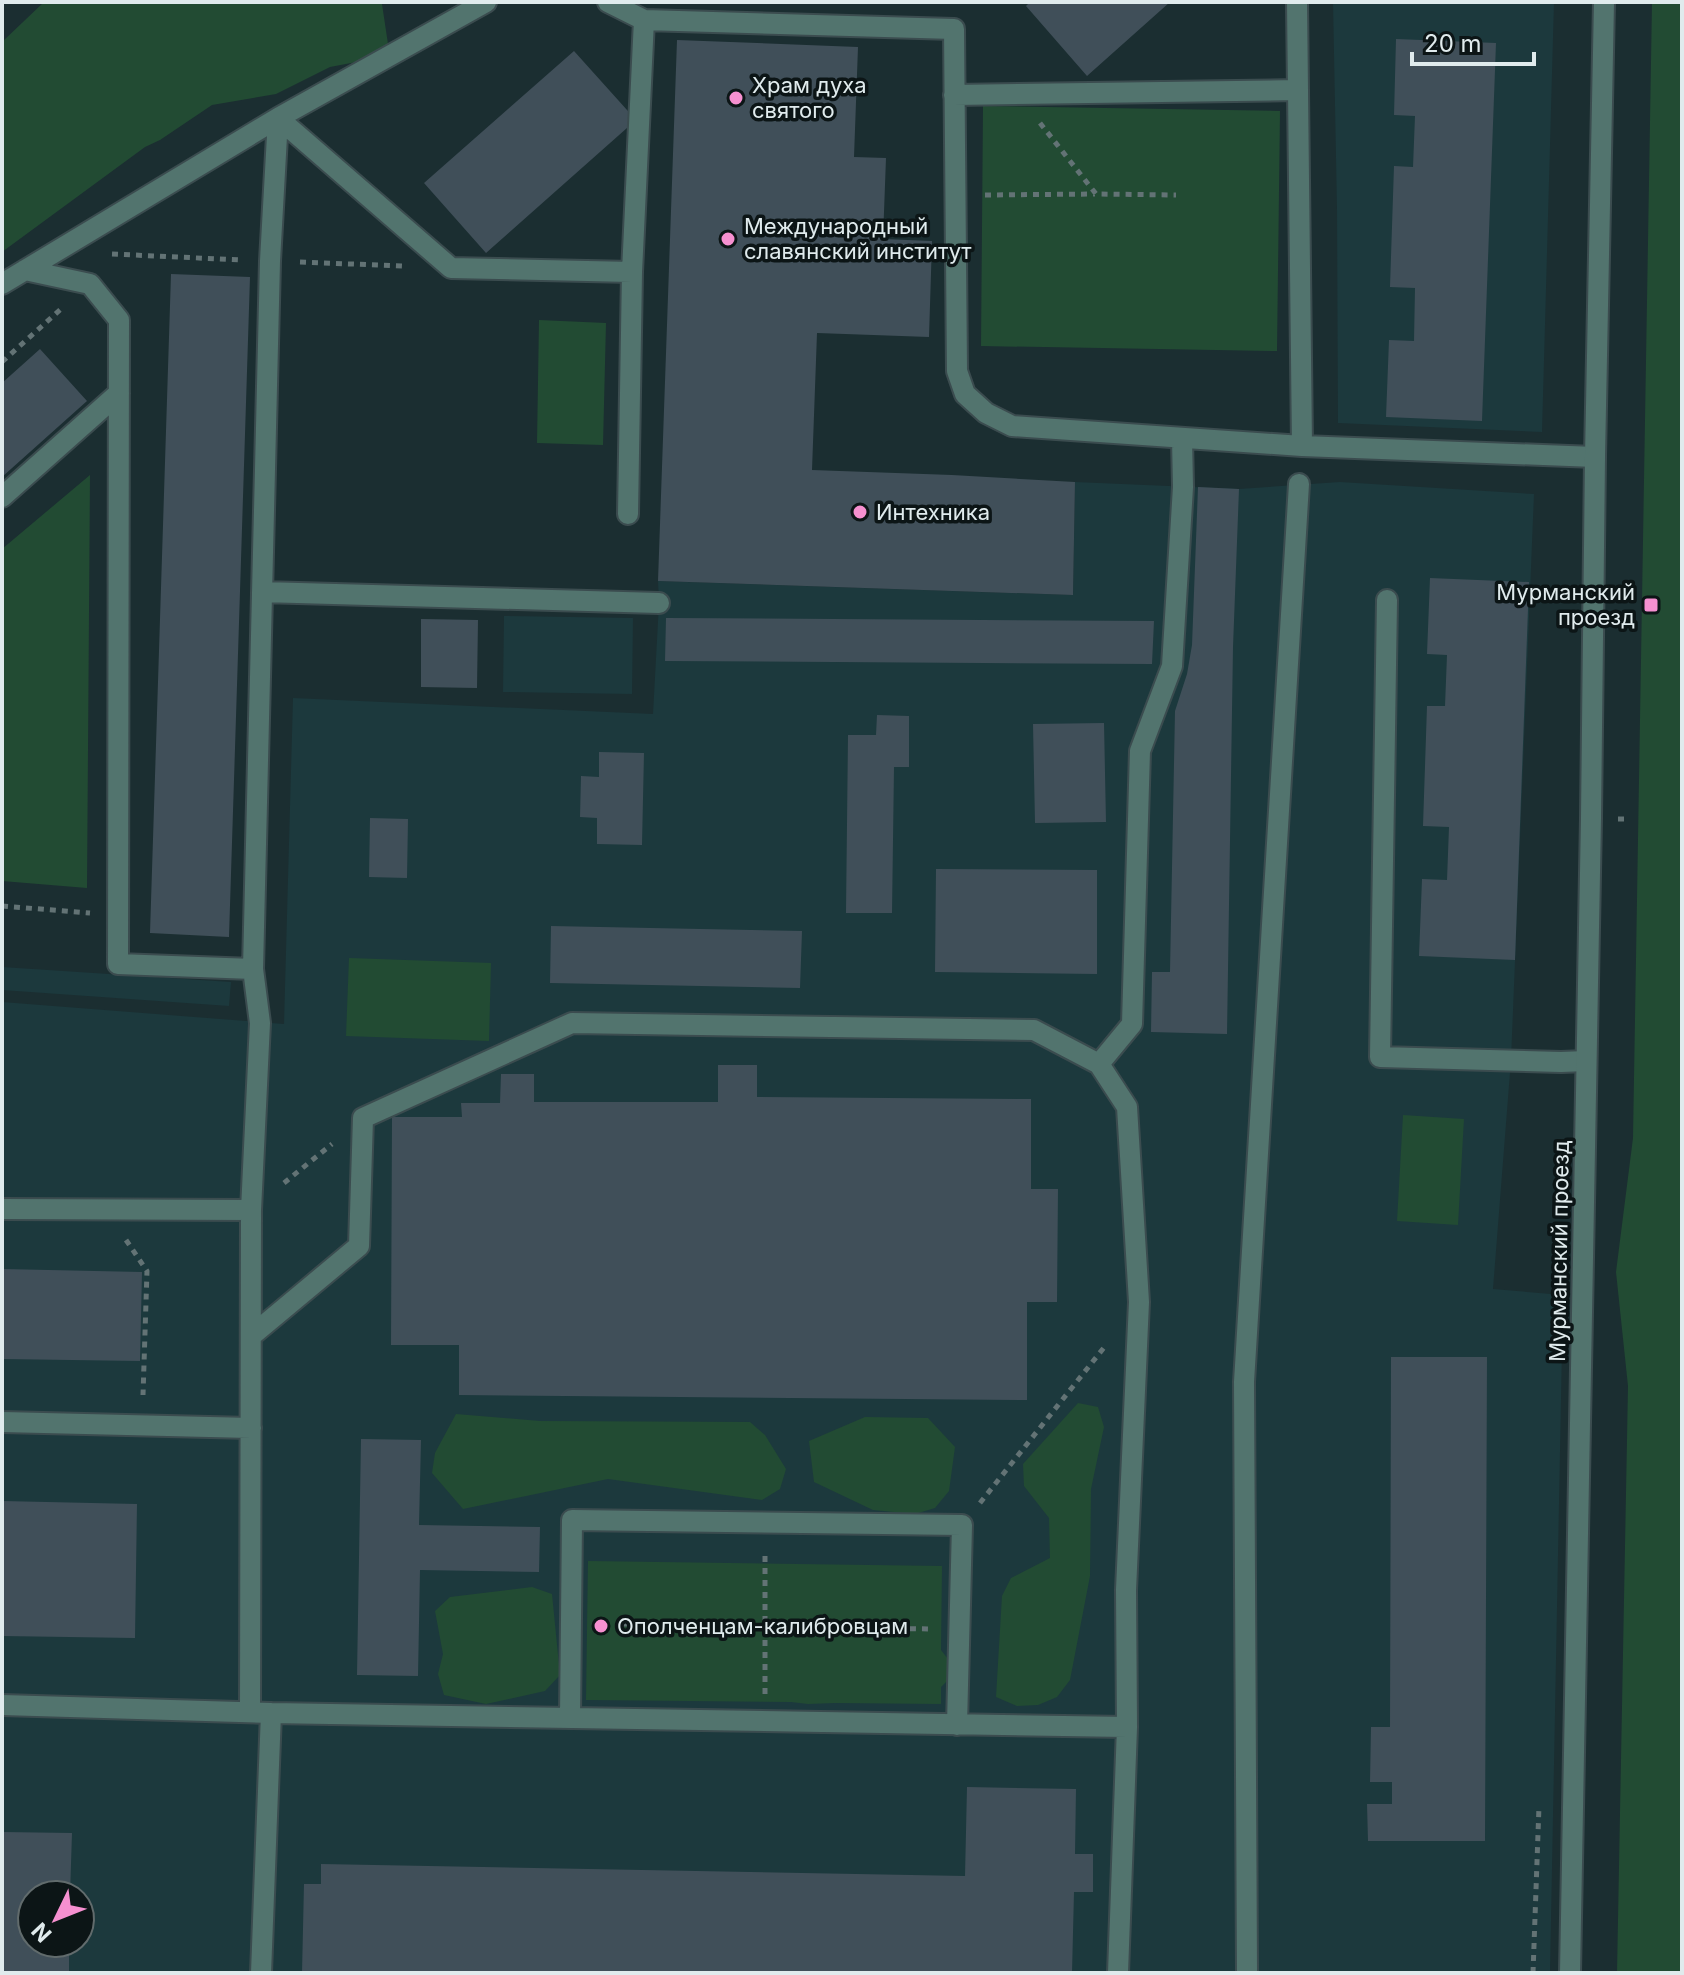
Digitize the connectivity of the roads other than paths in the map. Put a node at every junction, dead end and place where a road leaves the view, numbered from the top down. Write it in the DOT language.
graph roads {
  1 [pos="486,2"];
  2 [pos="608,2"];
  3 [pos="1297,2"];
  4 [pos="1604,2"];
  5 [pos="644,20"];
  6 [pos="1298,90"];
  7 [pos="954,95"];
  8 [pos="278,118"];
  9 [pos="25,270"];
  10 [pos="632,272"];
  11 [pos="2,284"];
  12 [pos="119,393"];
  13 [pos="1182,438"];
  14 [pos="1302,446"];
  15 [pos="1595,457"];
  16 [pos="1299,484"];
  17 [pos="2,497"];
  18 [pos="628,514"];
  19 [pos="262,592"];
  20 [pos="1387,600"];
  21 [pos="659,603"];
  22 [pos="253,969"];
  23 [pos="1586,1061"];
  24 [pos="1099,1064"];
  25 [pos="2,1209"];
  26 [pos="251,1210"];
  27 [pos="251,1336"];
  28 [pos="2,1422"];
  29 [pos="251,1428"];
  30 [pos="2,1705"];
  31 [pos="260,1712"];
  32 [pos="570,1718"];
  33 [pos="957,1725"];
  34 [pos="1127,1727"];
  35 [pos="261,1973"];
  36 [pos="1118,1973"];
  37 [pos="1247,1973"];
  38 [pos="1570,1973"];
  1 -- 8 [label="street"];
  2 -- 5 [label="street"];
  3 -- 6 [label="street"];
  4 -- 15 [label="street, Мурманский проезд"];
  5 -- 7 [label="street"];
  5 -- 10 [label="street"];
  6 -- 7 [label="street"];
  6 -- 14 [label="street"];
  7 -- 13 [label="street"];
  8 -- 9 [label="street"];
  8 -- 10 [label="street"];
  8 -- 19 [label="street"];
  9 -- 11 [label="street"];
  9 -- 12 [label="street"];
  10 -- 18 [label="street"];
  12 -- 17 [label="street"];
  12 -- 22 [label="street"];
  13 -- 14 [label="street"];
  13 -- 24 [label="street"];
  14 -- 15 [label="street"];
  15 -- 23 [label="street, Мурманский проезд"];
  16 -- 37 [label="street"];
  19 -- 21 [label="street"];
  19 -- 22 [label="street"];
  20 -- 23 [label="street"];
  22 -- 26 [label="street"];
  23 -- 38 [label="street, Мурманский проезд"];
  24 -- 27 [label="street"];
  24 -- 34 [label="street"];
  25 -- 26 [label="street"];
  26 -- 27 [label="street"];
  27 -- 29 [label="street"];
  28 -- 29 [label="street"];
  29 -- 31 [label="street"];
  30 -- 31 [label="street"];
  31 -- 32 [label="street"];
  31 -- 35 [label="street"];
  32 -- 33 [label="street"];
  32 -- 33 [label="street"];
  33 -- 34 [label="street"];
  34 -- 36 [label="street"];
}
